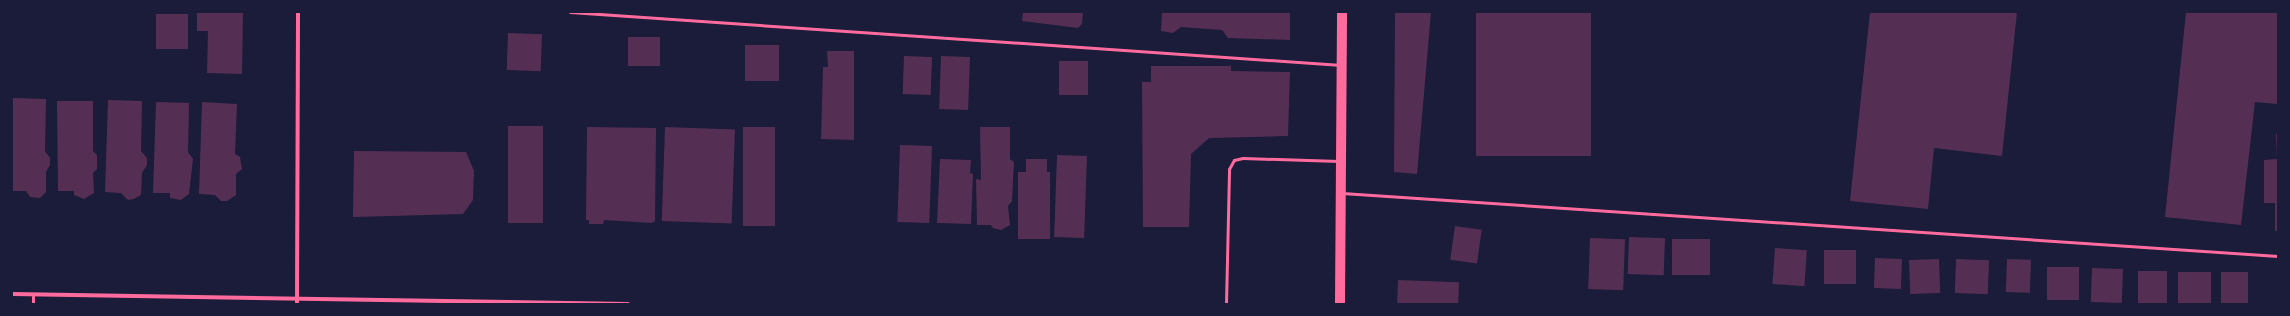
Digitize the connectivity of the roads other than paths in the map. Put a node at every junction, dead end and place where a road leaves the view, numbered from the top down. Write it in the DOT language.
graph roads {
  1 [pos="298,12"];
  2 [pos="570,12"];
  3 [pos="1342,12"];
  4 [pos="1341,65"];
  5 [pos="1341,161"];
  6 [pos="1340,193"];
  7 [pos="2278,256"];
  8 [pos="12,294"];
  9 [pos="33,294"];
  10 [pos="297,298"];
  11 [pos="558,303"];
  12 [pos="33,304"];
  13 [pos="296,304"];
  14 [pos="628,304"];
  15 [pos="1226,304"];
  16 [pos="1340,304"];
  1 -- 10 [label="street"];
  2 -- 4 [label="lane"];
  3 -- 4 [label="main road"];
  4 -- 5 [label="main road"];
  5 -- 6 [label="main road"];
  5 -- 15 [label="lane"];
  6 -- 7 [label="lane"];
  6 -- 16 [label="main road"];
  8 -- 9 [label="street"];
  9 -- 10 [label="street"];
  9 -- 12 [label="lane"];
  10 -- 11 [label="street"];
  10 -- 13 [label="street"];
  11 -- 14 [label="street"];
}
